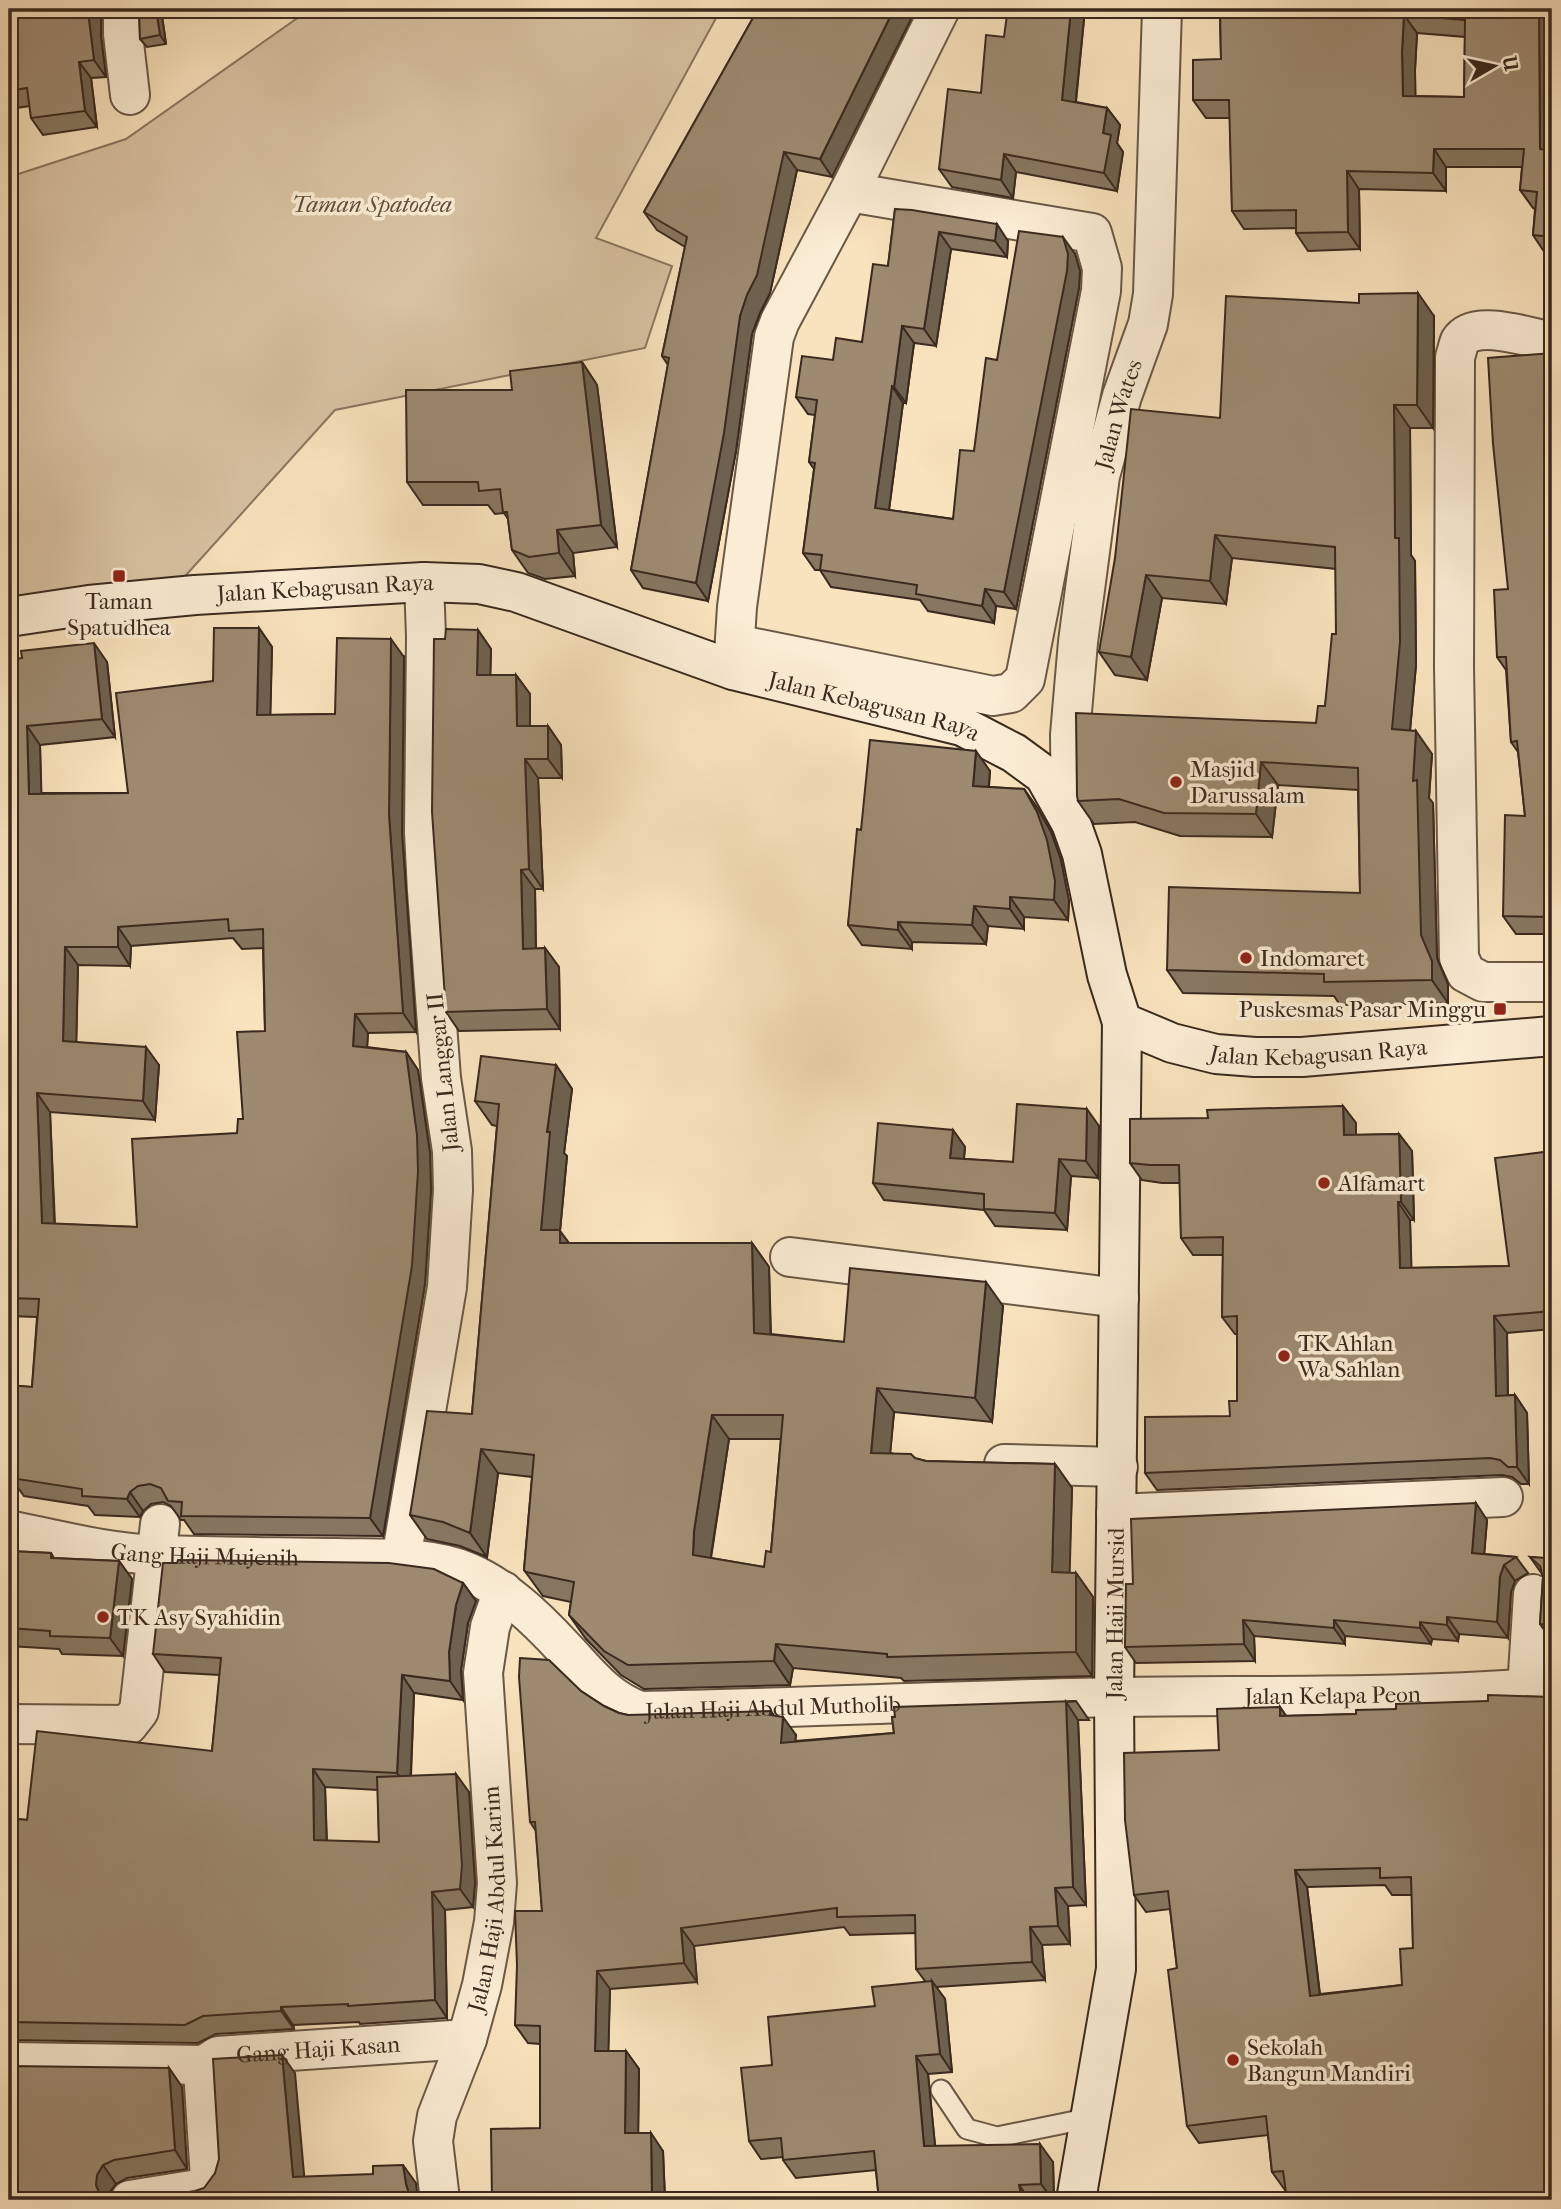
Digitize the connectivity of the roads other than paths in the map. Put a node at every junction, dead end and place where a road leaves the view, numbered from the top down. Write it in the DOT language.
graph roads {
  1 [pos="123,9"];
  2 [pos="940,9"];
  3 [pos="1162,9"];
  4 [pos="130,94"];
  5 [pos="849,192"];
  6 [pos="1552,342"];
  7 [pos="424,582"];
  8 [pos="9,617"];
  9 [pos="734,657"];
  10 [pos="1072,823"];
  11 [pos="1552,982"];
  12 [pos="1122,1022"];
  13 [pos="1552,1036"];
  14 [pos="790,1257"];
  15 [pos="1119,1298"];
  16 [pos="968,1463"];
  17 [pos="1118,1466"];
  18 [pos="1503,1497"];
  19 [pos="1116,1514"];
  20 [pos="9,1530"];
  21 [pos="158,1540"];
  22 [pos="401,1559"];
  23 [pos="503,1591"];
  24 [pos="1533,1594"];
  25 [pos="1540,1688"];
  26 [pos="1114,1698"];
  27 [pos="9,1724"];
  28 [pos="467,2039"];
  29 [pos="9,2062"];
  30 [pos="204,2065"];
  31 [pos="941,2090"];
  32 [pos="1090,2118"];
  33 [pos="130,2200"];
  34 [pos="440,2200"];
  35 [pos="1076,2200"];
  1 -- 4 [label="street"];
  2 -- 5 [label="street"];
  3 -- 10 [label="street, Jalan Wates"];
  5 -- 9 [label="street"];
  5 -- 9 [label="street"];
  6 -- 11 [label="street"];
  7 -- 8 [label="street, Jalan Kebagusan Raya"];
  7 -- 9 [label="street, Jalan Kebagusan Raya"];
  7 -- 22 [label="street, Jalan Langgar II"];
  9 -- 10 [label="street, Jalan Kebagusan Raya"];
  10 -- 12 [label="street, Jalan Kebagusan Raya"];
  12 -- 13 [label="street, Jalan Kebagusan Raya"];
  12 -- 15 [label="street, Jalan Haji Mursid"];
  14 -- 15 [label="street"];
  15 -- 17 [label="street, Jalan Haji Mursid"];
  16 -- 17 [label="street"];
  17 -- 19 [label="street, Jalan Haji Mursid"];
  18 -- 19 [label="street"];
  19 -- 26 [label="street, Jalan Haji Mursid"];
  20 -- 21 [label="street, Gang Haji Mujenih"];
  21 -- 22 [label="street, Gang Haji Mujenih"];
  21 -- 27 [label="street"];
  22 -- 23 [label="street, Jalan Haji Abdul Mutholib"];
  23 -- 26 [label="street, Jalan Haji Abdul Mutholib"];
  23 -- 28 [label="street, Jalan Haji Abdul Karim"];
  24 -- 25 [label="street"];
  25 -- 26 [label="street, Jalan Kelapa Peon"];
  26 -- 32 [label="street, Jalan Haji Mursid"];
  28 -- 30 [label="street, Gang Haji Kasan"];
  28 -- 34 [label="street, Jalan Haji Abdul Karim"];
  29 -- 30 [label="street"];
  30 -- 33 [label="street, Gang Haji Kasan"];
  31 -- 32 [label="lane"];
  32 -- 35 [label="street, Jalan Haji Mursid"];
}
